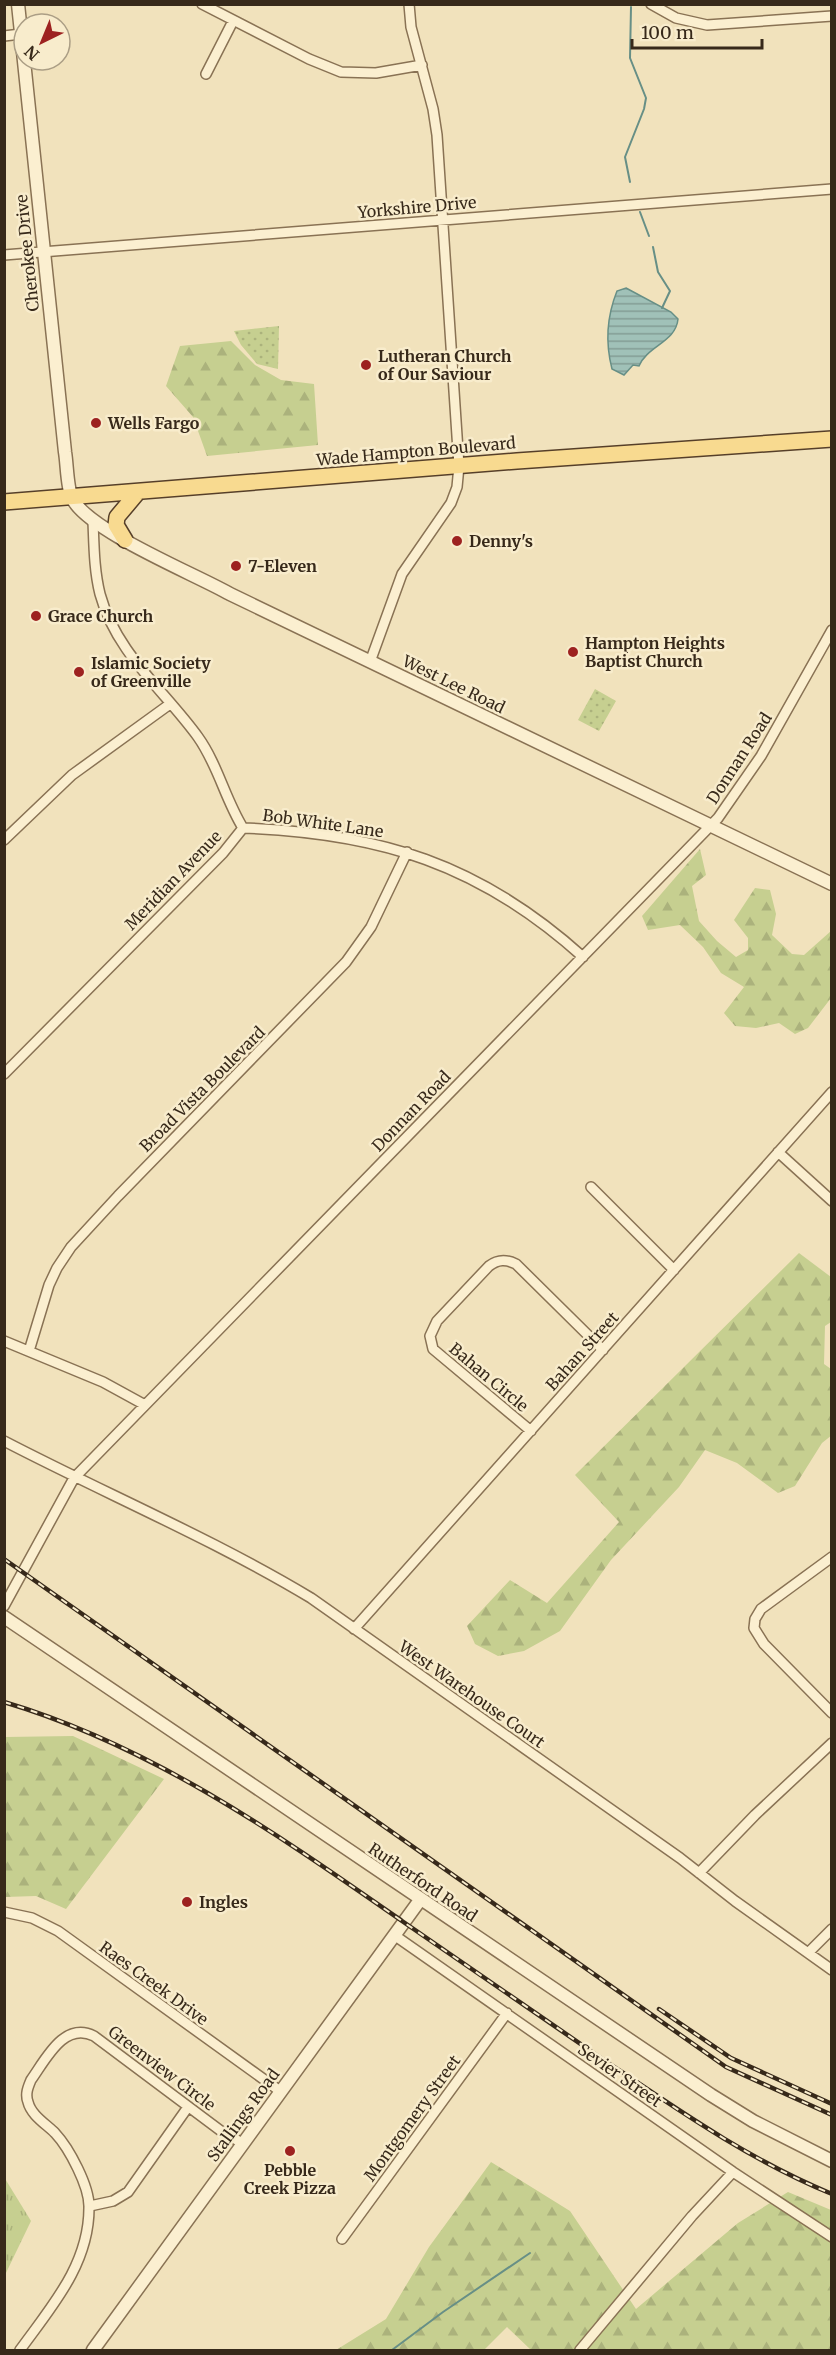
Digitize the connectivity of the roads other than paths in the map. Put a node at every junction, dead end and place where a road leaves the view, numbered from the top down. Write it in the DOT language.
graph roads {
  1 [pos="202,4"];
  2 [pos="409,4"];
  3 [pos="651,4"];
  4 [pos="831,16"];
  5 [pos="233,21"];
  6 [pos="422,65"];
  7 [pos="25,72"];
  8 [pos="206,75"];
  9 [pos="831,189"];
  10 [pos="443,220"];
  11 [pos="44,252"];
  12 [pos="4,255"];
  13 [pos="831,439"];
  14 [pos="459,471"];
  15 [pos="138,492"];
  16 [pos="72,498"];
  17 [pos="4,502"];
  18 [pos="93,520"];
  19 [pos="125,540"];
  20 [pos="831,630"];
  21 [pos="370,662"];
  22 [pos="170,704"];
  23 [pos="710,826"];
  24 [pos="243,828"];
  25 [pos="4,840"];
  26 [pos="407,852"];
  27 [pos="831,884"];
  28 [pos="583,957"];
  29 [pos="4,1074"];
  30 [pos="831,1092"];
  31 [pos="778,1152"];
  32 [pos="591,1187"];
  33 [pos="831,1201"];
  34 [pos="674,1270"];
  35 [pos="4,1341"];
  36 [pos="603,1350"];
  37 [pos="29,1351"];
  38 [pos="145,1405"];
  39 [pos="531,1431"];
  40 [pos="4,1441"];
  41 [pos="74,1478"];
  42 [pos="831,1557"];
  43 [pos="4,1606"];
  44 [pos="4,1617"];
  45 [pos="354,1629"];
  46 [pos="831,1713"];
  47 [pos="831,1743"];
  48 [pos="699,1873"];
  49 [pos="420,1900"];
  50 [pos="4,1912"];
  51 [pos="831,1929"];
  52 [pos="394,1935"];
  53 [pos="808,1953"];
  54 [pos="831,1970"];
  55 [pos="507,2013"];
  56 [pos="280,2091"];
  57 [pos="189,2106"];
  58 [pos="242,2143"];
  59 [pos="831,2161"];
  60 [pos="732,2172"];
  61 [pos="90,2206"];
  62 [pos="831,2236"];
  63 [pos="342,2239"];
  64 [pos="20,2350"];
  65 [pos="93,2350"];
  66 [pos="580,2350"];
  1 -- 5 [label="street"];
  2 -- 6 [label="street"];
  3 -- 4 [label="street"];
  5 -- 6 [label="street"];
  5 -- 8 [label="street"];
  6 -- 10 [label="street"];
  7 -- 11 [label="street, Cherokee Drive"];
  9 -- 10 [label="street, Yorkshire Drive"];
  10 -- 11 [label="street, Yorkshire Drive"];
  10 -- 14 [label="street"];
  11 -- 12 [label="street, Yorkshire Drive"];
  11 -- 16 [label="street, Cherokee Drive"];
  13 -- 14 [label="main road, Wade Hampton Boulevard"];
  14 -- 15 [label="main road, Wade Hampton Boulevard"];
  14 -- 21 [label="street"];
  15 -- 16 [label="main road, Wade Hampton Boulevard"];
  15 -- 19 [label="main road"];
  16 -- 17 [label="main road, Wade Hampton Boulevard"];
  16 -- 18 [label="street, West Lee Road"];
  18 -- 19 [label="street, West Lee Road"];
  18 -- 22 [label="street, Meridian Avenue"];
  19 -- 21 [label="street, West Lee Road"];
  20 -- 23 [label="street, Donnan Road"];
  21 -- 23 [label="street, West Lee Road"];
  22 -- 24 [label="street, Meridian Avenue"];
  22 -- 25 [label="street"];
  23 -- 27 [label="street, West Lee Road"];
  23 -- 28 [label="street, Donnan Road"];
  24 -- 26 [label="street, Bob White Lane"];
  24 -- 29 [label="street, Meridian Avenue"];
  26 -- 28 [label="street, Bob White Lane"];
  26 -- 37 [label="street, Broad Vista Boulevard"];
  28 -- 38 [label="street, Donnan Road"];
  30 -- 31 [label="street, Bahan Street"];
  31 -- 33 [label="street"];
  31 -- 34 [label="street, Bahan Street"];
  32 -- 34 [label="street"];
  34 -- 36 [label="street, Bahan Street"];
  35 -- 37 [label="street"];
  36 -- 39 [label="street, Bahan Street"];
  36 -- 39 [label="street, Bahan Circle"];
  37 -- 38 [label="street"];
  38 -- 41 [label="street, Donnan Road"];
  39 -- 45 [label="street, Bahan Street"];
  40 -- 41 [label="street, West Warehouse Court"];
  41 -- 43 [label="street, Donnan Road"];
  41 -- 45 [label="street, West Warehouse Court"];
  42 -- 46 [label="street"];
  44 -- 49 [label="street, Rutherford Road"];
  45 -- 48 [label="street, West Warehouse Court"];
  47 -- 48 [label="street"];
  48 -- 53 [label="street, West Warehouse Court"];
  49 -- 52 [label="street, Stallings Road"];
  49 -- 59 [label="street, Rutherford Road"];
  50 -- 56 [label="street, Raes Creek Drive"];
  51 -- 53 [label="street"];
  52 -- 55 [label="street, Sevier Street"];
  52 -- 56 [label="street, Stallings Road"];
  53 -- 54 [label="street, West Warehouse Court"];
  55 -- 60 [label="street, Sevier Street"];
  55 -- 63 [label="street, Montgomery Street"];
  56 -- 58 [label="street, Stallings Road"];
  57 -- 58 [label="street, Greenview Circle"];
  57 -- 61 [label="street"];
  57 -- 61 [label="street, Greenview Circle"];
  58 -- 65 [label="street, Stallings Road"];
  60 -- 62 [label="street, Sevier Street"];
  60 -- 66 [label="street"];
  61 -- 64 [label="street, Greenview Circle"];
}
